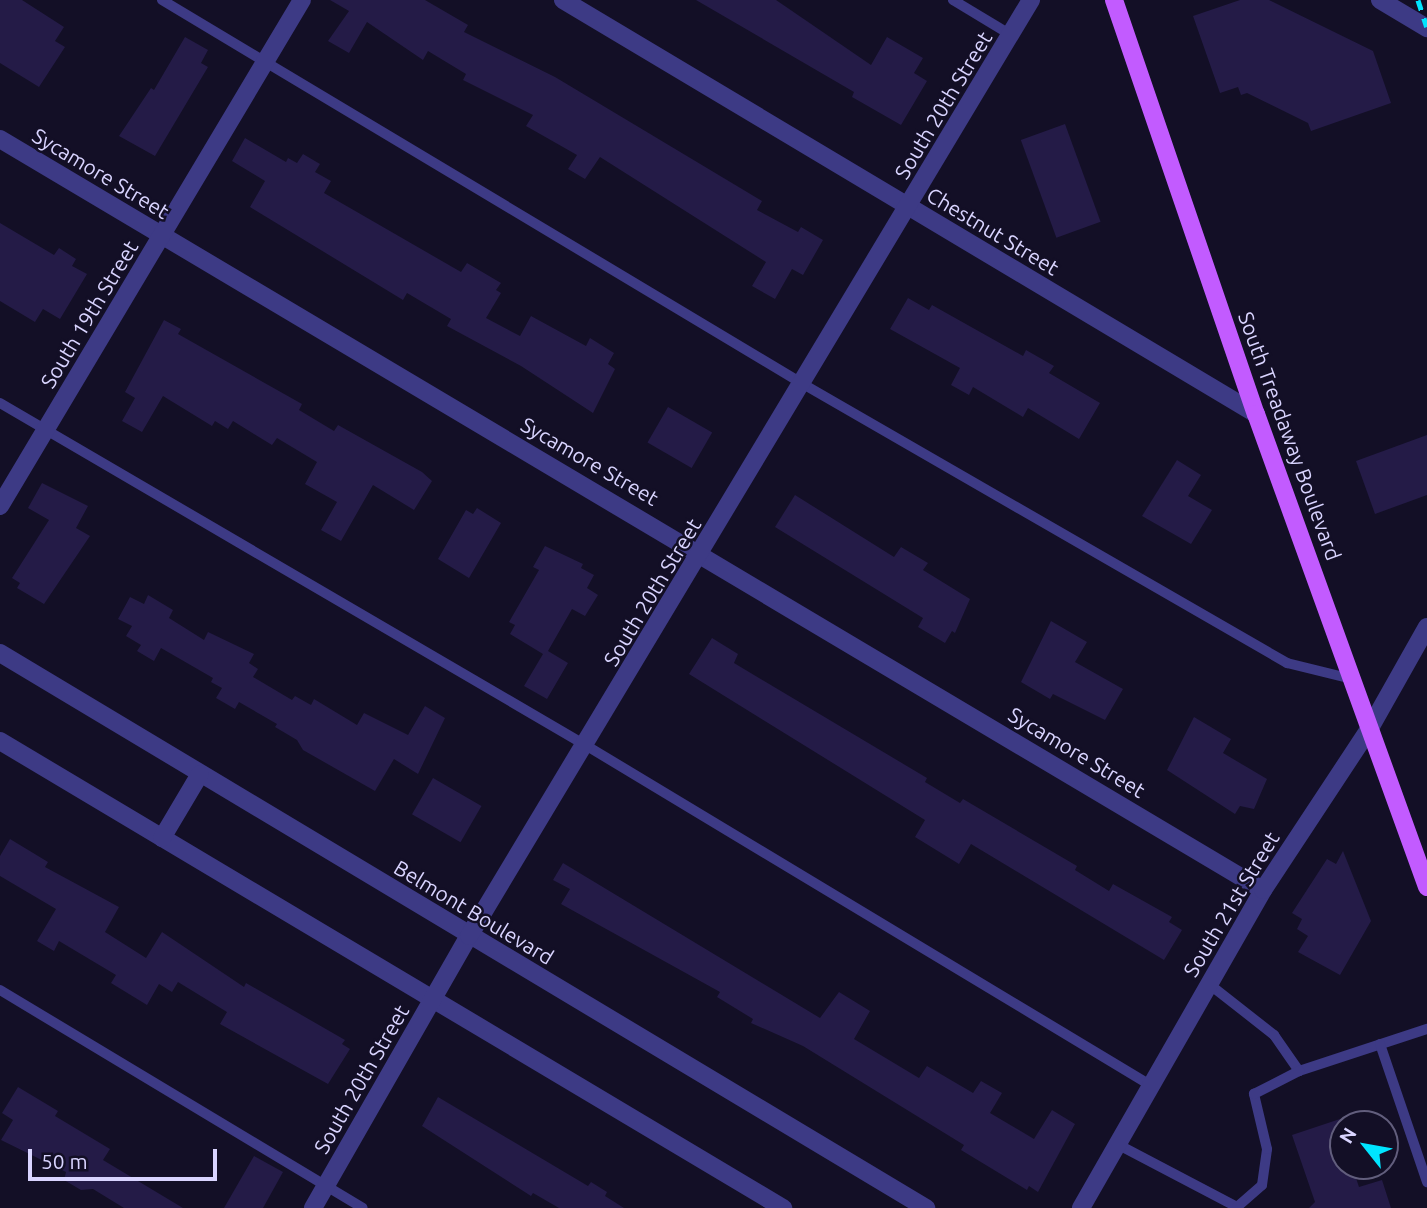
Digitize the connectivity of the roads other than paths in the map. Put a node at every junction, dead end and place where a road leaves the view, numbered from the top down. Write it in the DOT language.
graph roads {
  1 [pos="162,0"];
  2 [pos="302,0"];
  3 [pos="563,0"];
  4 [pos="953,0"];
  5 [pos="1031,0"];
  6 [pos="1114,0"];
  7 [pos="1380,0"];
  8 [pos="1427,28"];
  9 [pos="1011,35"];
  10 [pos="266,61"];
  11 [pos="0,139"];
  12 [pos="908,208"];
  13 [pos="162,236"];
  14 [pos="803,384"];
  15 [pos="0,403"];
  16 [pos="1256,414"];
  17 [pos="45,430"];
  18 [pos="0,506"];
  19 [pos="702,553"];
  20 [pos="1427,627"];
  21 [pos="0,653"];
  22 [pos="1354,679"];
  23 [pos="1370,727"];
  24 [pos="0,741"];
  25 [pos="587,746"];
  26 [pos="200,774"];
  27 [pos="162,838"];
  28 [pos="1427,887"];
  29 [pos="1263,890"];
  30 [pos="469,936"];
  31 [pos="1209,984"];
  32 [pos="0,990"];
  33 [pos="433,999"];
  34 [pos="1427,1029"];
  35 [pos="1380,1044"];
  36 [pos="1299,1071"];
  37 [pos="1150,1085"];
  38 [pos="1116,1144"];
  39 [pos="1427,1182"];
  40 [pos="326,1186"];
  41 [pos="313,1208"];
  42 [pos="363,1208"];
  43 [pos="783,1208"];
  44 [pos="926,1208"];
  45 [pos="1081,1208"];
  46 [pos="1237,1208"];
  1 -- 10 [label="lane"];
  2 -- 10 [label="street, South 19th Street"];
  3 -- 12 [label="street, Chestnut Street"];
  4 -- 9 [label="lane"];
  5 -- 9 [label="street, South 20th Street"];
  6 -- 16 [label="main road, South Treadaway Boulevard"];
  7 -- 8 [label="street"];
  9 -- 12 [label="street, South 20th Street"];
  10 -- 13 [label="street, South 19th Street"];
  10 -- 14 [label="lane"];
  11 -- 13 [label="street, Sycamore Street"];
  12 -- 14 [label="street, South 20th Street"];
  12 -- 16 [label="street, Chestnut Street"];
  13 -- 17 [label="street, South 19th Street"];
  13 -- 19 [label="street, Sycamore Street"];
  14 -- 19 [label="street, South 20th Street"];
  14 -- 22 [label="lane"];
  15 -- 17 [label="lane"];
  16 -- 22 [label="main road, South Treadaway Boulevard"];
  17 -- 18 [label="street, South 19th Street"];
  17 -- 25 [label="lane"];
  19 -- 25 [label="street, South 20th Street"];
  19 -- 29 [label="street, Sycamore Street"];
  20 -- 23 [label="street, South 21st Street"];
  21 -- 26 [label="street, Belmont Boulevard"];
  22 -- 23 [label="main road, South Treadaway Boulevard"];
  23 -- 28 [label="main road, South Treadaway Boulevard"];
  23 -- 29 [label="street, South 21st Street"];
  24 -- 27 [label="street"];
  25 -- 30 [label="street, South 20th Street"];
  25 -- 37 [label="lane"];
  26 -- 27 [label="street"];
  26 -- 30 [label="street, Belmont Boulevard"];
  27 -- 33 [label="street"];
  29 -- 31 [label="street, South 21st Street"];
  30 -- 33 [label="street, South 20th Street"];
  30 -- 44 [label="street, Belmont Boulevard"];
  31 -- 36 [label="lane"];
  31 -- 37 [label="street, South 21st Street"];
  32 -- 40 [label="lane"];
  33 -- 40 [label="street, South 20th Street"];
  33 -- 43 [label="street"];
  34 -- 35 [label="lane"];
  35 -- 36 [label="lane"];
  35 -- 39 [label="lane"];
  36 -- 46 [label="lane"];
  37 -- 38 [label="street, South 21st Street"];
  38 -- 45 [label="street, South 21st Street"];
  38 -- 46 [label="lane"];
  40 -- 41 [label="street, South 20th Street"];
  40 -- 42 [label="lane"];
}
